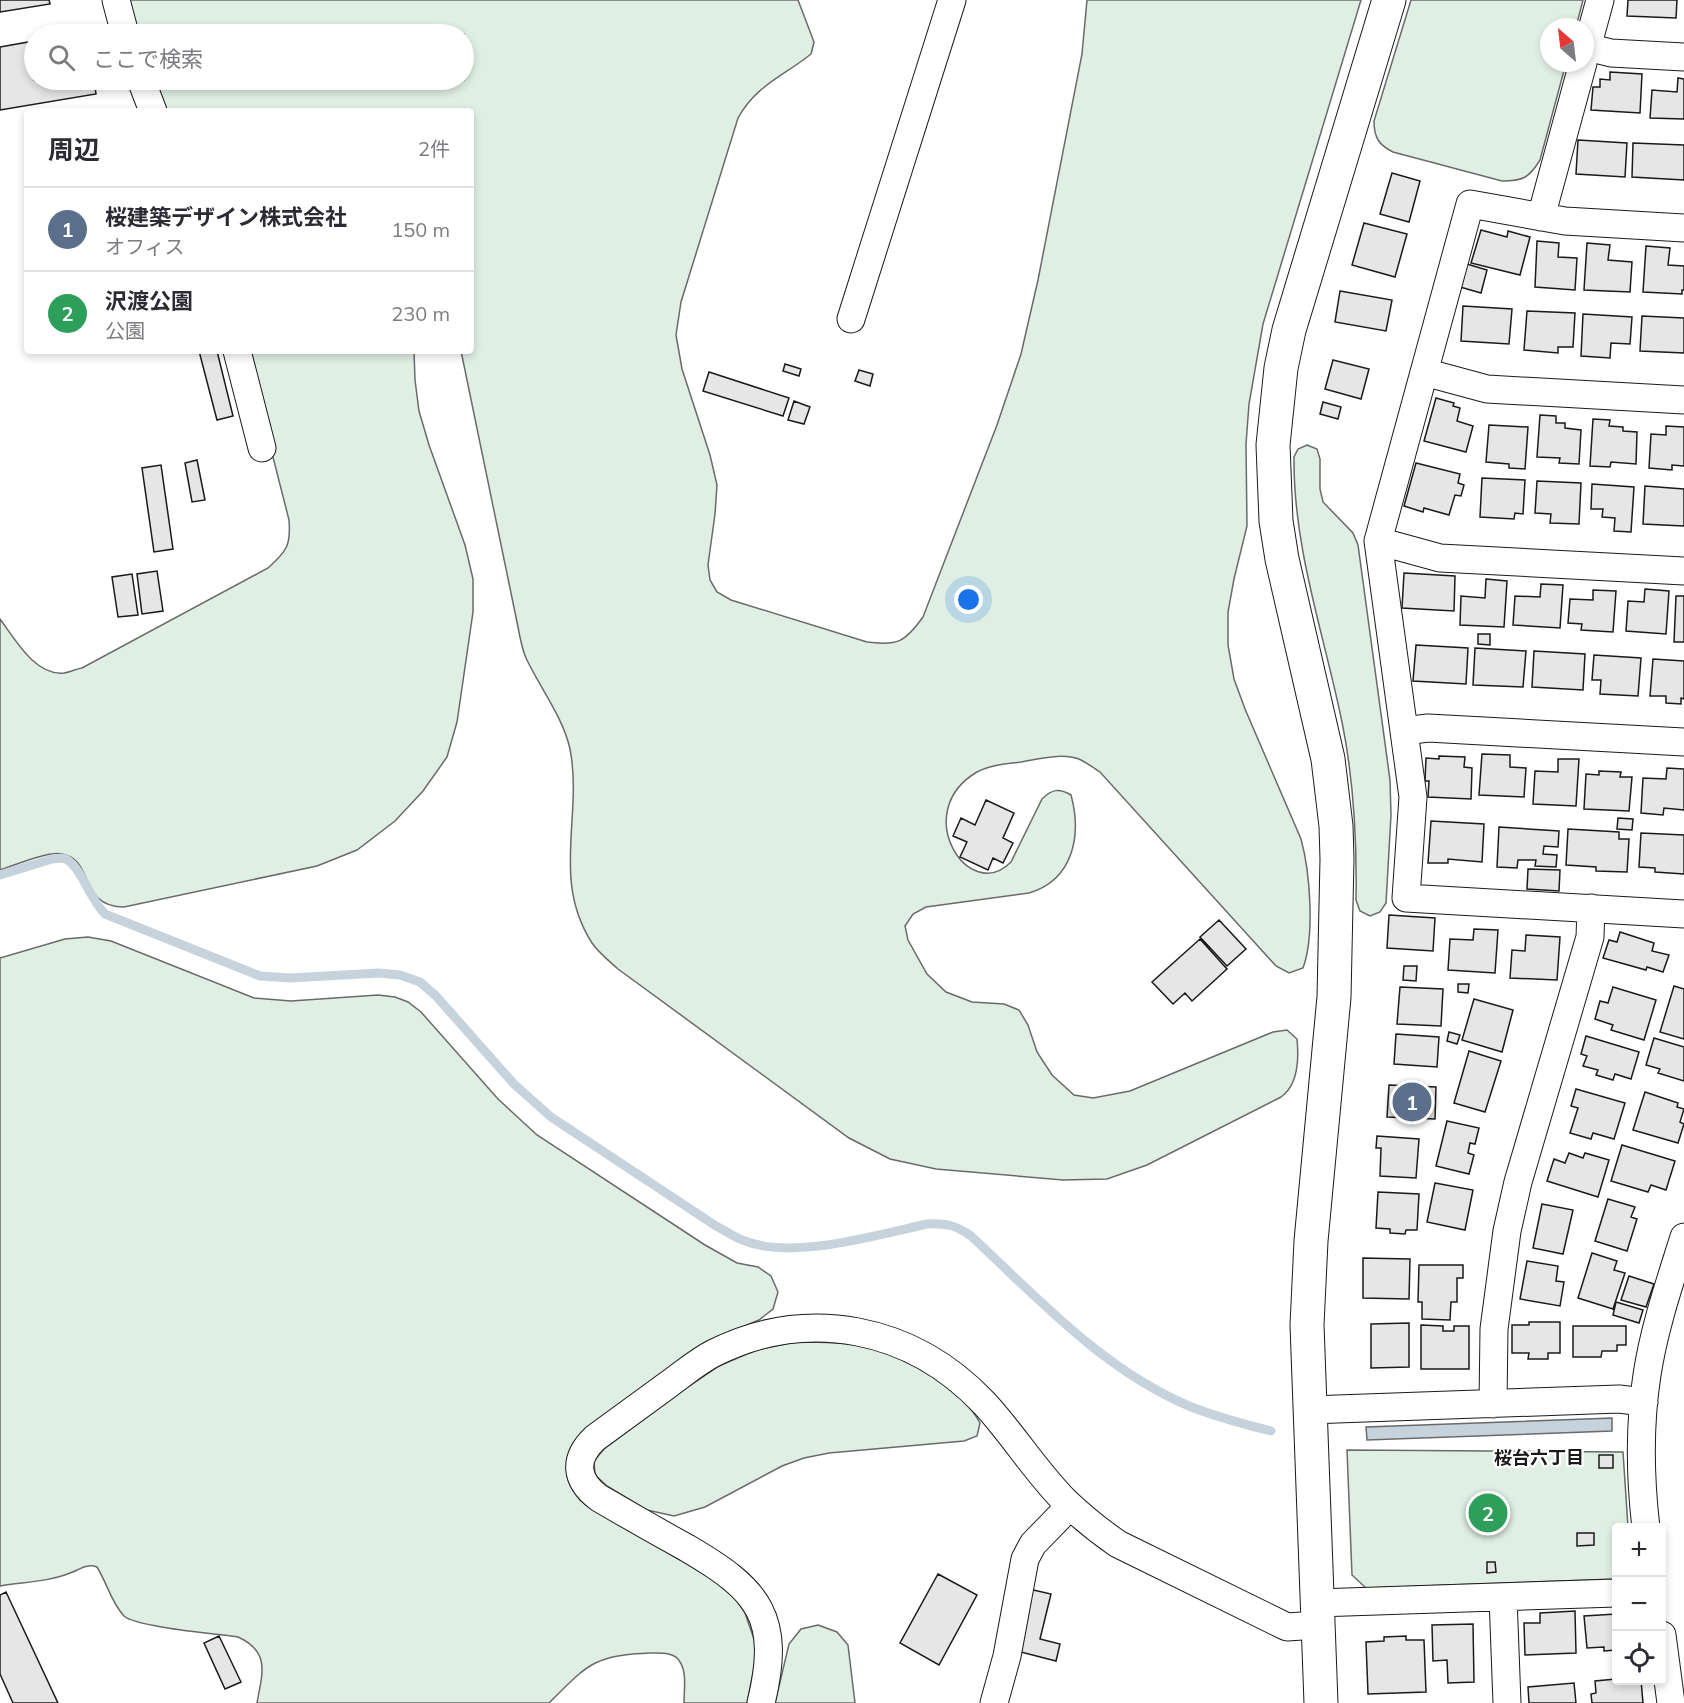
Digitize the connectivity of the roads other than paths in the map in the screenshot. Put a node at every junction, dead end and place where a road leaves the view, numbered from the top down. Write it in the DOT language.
graph roads {
  1 [pos="116,0"];
  2 [pos="952,0"];
  3 [pos="1389,0"];
  4 [pos="1600,0"];
  5 [pos="1594,22"];
  6 [pos="122,24"];
  7 [pos="1594,54"];
  8 [pos="1684,57"];
  9 [pos="1580,72"];
  10 [pos="145,90"];
  11 [pos="152,108"];
  12 [pos="1541,217"];
  13 [pos="1684,228"];
  14 [pos="851,319"];
  15 [pos="238,354"];
  16 [pos="1424,372"];
  17 [pos="1684,400"];
  18 [pos="262,448"];
  19 [pos="1378,541"];
  20 [pos="1684,571"];
  21 [pos="1404,731"];
  22 [pos="1684,742"];
  23 [pos="1591,908"];
  24 [pos="1684,914"];
  25 [pos="1684,1237"];
  26 [pos="1644,1402"];
  27 [pos="1492,1404"];
  28 [pos="1309,1410"];
  29 [pos="1070,1506"];
  30 [pos="1646,1523"];
  31 [pos="1612,1593"];
  32 [pos="1503,1597"];
  33 [pos="1318,1614"];
  34 [pos="1666,1665"];
  35 [pos="761,1703"];
  36 [pos="994,1703"];
  37 [pos="1321,1703"];
  38 [pos="1507,1703"];
  39 [pos="1671,1703"];
  1 -- 6 [label="street"];
  2 -- 14 [label="street"];
  3 -- 28 [label="street"];
  4 -- 5 [label="street"];
  7 -- 8 [label="street"];
  9 -- 12 [label="street"];
  10 -- 11 [label="street"];
  12 -- 13 [label="street"];
  12 -- 16 [label="street"];
  15 -- 18 [label="street"];
  16 -- 17 [label="street"];
  16 -- 19 [label="street"];
  19 -- 20 [label="street"];
  19 -- 21 [label="street"];
  21 -- 22 [label="street"];
  21 -- 23 [label="street"];
  23 -- 24 [label="street"];
  23 -- 27 [label="street"];
  25 -- 26 [label="street"];
  26 -- 27 [label="street"];
  26 -- 30 [label="street"];
  27 -- 28 [label="street"];
  28 -- 33 [label="street"];
  29 -- 33 [label="street"];
  29 -- 35 [label="street"];
  29 -- 36 [label="street"];
  31 -- 32 [label="street"];
  32 -- 33 [label="street"];
  32 -- 38 [label="street"];
  33 -- 37 [label="street"];
  34 -- 39 [label="street"];
}
